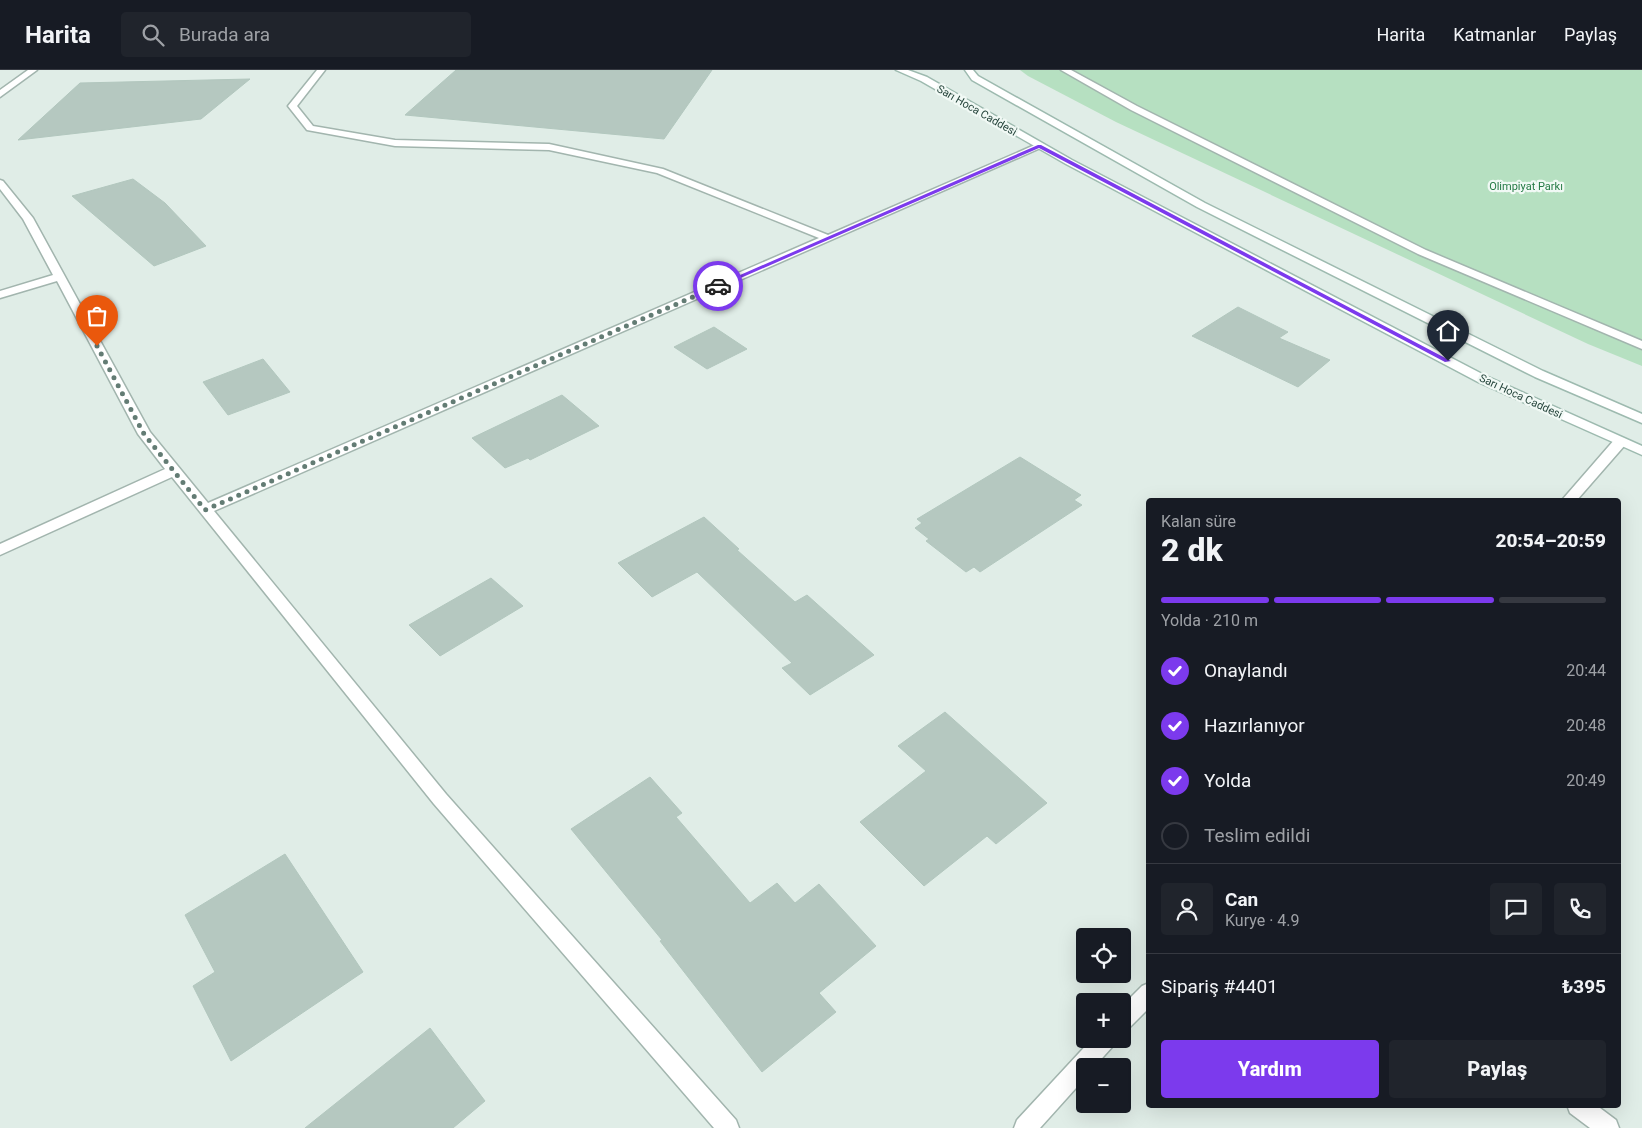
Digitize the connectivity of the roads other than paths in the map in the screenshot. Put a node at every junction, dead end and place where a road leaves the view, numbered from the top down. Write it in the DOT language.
graph roads {
  1 [pos="33,70"];
  2 [pos="321,70"];
  3 [pos="900,70"];
  4 [pos="969,70"];
  5 [pos="1065,70"];
  6 [pos="0,94"];
  7 [pos="1040,146"];
  8 [pos="0,183"];
  9 [pos="827,238"];
  10 [pos="59,277"];
  11 [pos="0,295"];
  12 [pos="1642,345"];
  13 [pos="1642,419"];
  14 [pos="1620,442"];
  15 [pos="1642,452"];
  16 [pos="173,471"];
  17 [pos="1571,498"];
  18 [pos="205,510"];
  19 [pos="0,550"];
  20 [pos="1146,995"];
  21 [pos="1131,1011"];
  22 [pos="1098,1048"];
  23 [pos="1582,1108"];
  24 [pos="728,1128"];
  25 [pos="1025,1128"];
  26 [pos="1608,1128"];
  1 -- 6 [label="street"];
  2 -- 9 [label="street"];
  3 -- 7 [label="street, Sarı Hoca Caddesi"];
  4 -- 13 [label="street, Sarı Hoca Caddesi"];
  5 -- 12 [label="street"];
  7 -- 9 [label="street"];
  7 -- 14 [label="street, Sarı Hoca Caddesi"];
  8 -- 10 [label="street"];
  9 -- 18 [label="street"];
  10 -- 11 [label="street"];
  10 -- 16 [label="street"];
  14 -- 15 [label="street, Sarı Hoca Caddesi"];
  14 -- 17 [label="street"];
  16 -- 18 [label="street"];
  16 -- 19 [label="street"];
  18 -- 24 [label="street"];
  20 -- 21 [label="street"];
  22 -- 25 [label="street"];
  23 -- 26 [label="street"];
}
